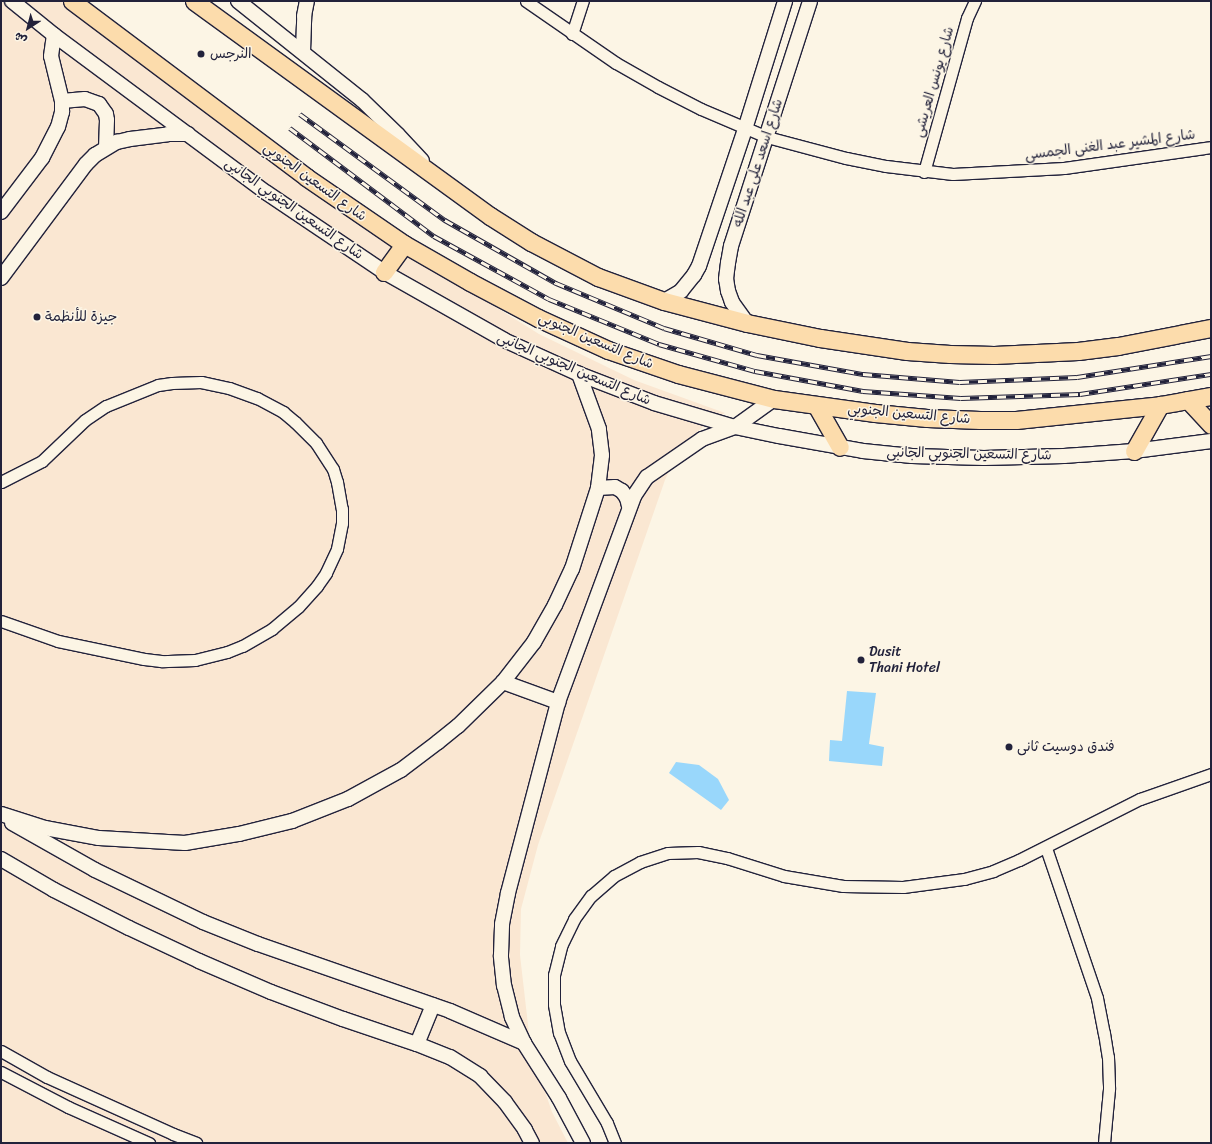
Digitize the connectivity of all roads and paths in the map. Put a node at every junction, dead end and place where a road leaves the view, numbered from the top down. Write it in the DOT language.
graph roads {
  1 [pos="12,1"];
  2 [pos="72,1"];
  3 [pos="194,1"];
  4 [pos="238,1"];
  5 [pos="307,1"];
  6 [pos="526,1"];
  7 [pos="583,1"];
  8 [pos="785,1"];
  9 [pos="810,1"];
  10 [pos="975,1"];
  11 [pos="572,34"];
  12 [pos="54,35"];
  13 [pos="303,52"];
  14 [pos="62,100"];
  15 [pos="745,129"];
  16 [pos="188,134"];
  17 [pos="767,137"];
  18 [pos="106,147"];
  19 [pos="1211,147"];
  20 [pos="924,172"];
  21 [pos="432,174"];
  22 [pos="1,212"];
  23 [pos="404,244"];
  24 [pos="384,272"];
  25 [pos="1,278"];
  26 [pos="664,301"];
  27 [pos="747,323"];
  28 [pos="1211,328"];
  29 [pos="579,374"];
  30 [pos="1211,396"];
  31 [pos="774,399"];
  32 [pos="1188,400"];
  33 [pos="816,405"];
  34 [pos="1160,406"];
  35 [pos="1211,425"];
  36 [pos="735,427"];
  37 [pos="1211,441"];
  38 [pos="840,447"];
  39 [pos="1134,451"];
  40 [pos="1,482"];
  41 [pos="598,488"];
  42 [pos="629,506"];
  43 [pos="1,621"];
  44 [pos="504,682"];
  45 [pos="558,702"];
  46 [pos="1211,774"];
  47 [pos="1,815"];
  48 [pos="1046,848"];
  49 [pos="1,859"];
  50 [pos="433,1005"];
  51 [pos="524,1043"];
  52 [pos="417,1044"];
  53 [pos="1,1051"];
  54 [pos="1,1072"];
  55 [pos="171,1139"];
  56 [pos="149,1143"];
  57 [pos="196,1143"];
  58 [pos="532,1143"];
  59 [pos="584,1143"];
  60 [pos="615,1143"];
  61 [pos="1104,1143"];
  1 -- 12 [label="street, شارع التسعين الجنوبي الجانبى"];
  2 -- 23 [label="main road, شارع التسعين الجنوبي"];
  3 -- 21 [label="main road"];
  4 -- 13 [label="street"];
  5 -- 13 [label="street"];
  6 -- 11 [label="street, شارع المشير عبد الغنى الجمسى"];
  7 -- 11 [label="street"];
  8 -- 15 [label="street, شارع اسعد على عبد الله"];
  9 -- 17 [label="street, شارع اسعد على عبد الله"];
  10 -- 20 [label="street, شارع يونس العريشى"];
  11 -- 15 [label="street, شارع المشير عبد الغنى الجمسى"];
  12 -- 14 [label="street"];
  12 -- 16 [label="street, شارع التسعين الجنوبي الجانبى"];
  13 -- 21 [label="street"];
  14 -- 18 [label="street"];
  14 -- 22 [label="street"];
  15 -- 17 [label="street, شارع المشير عبد الغنى الجمسى"];
  15 -- 26 [label="street, شارع اسعد على عبد الله"];
  16 -- 18 [label="street"];
  16 -- 24 [label="street, شارع التسعين الجنوبي الجانبى"];
  17 -- 20 [label="street, شارع المشير عبد الغنى الجمسى"];
  17 -- 27 [label="street, شارع اسعد على عبد الله"];
  18 -- 25 [label="street"];
  19 -- 20 [label="street, شارع المشير عبد الغنى الجمسى"];
  21 -- 26 [label="main road"];
  23 -- 24 [label="main road"];
  23 -- 31 [label="main road, شارع التسعين الجنوبي"];
  24 -- 29 [label="street, شارع التسعين الجنوبي الجانبى"];
  26 -- 27 [label="main road"];
  27 -- 28 [label="main road"];
  29 -- 36 [label="street, شارع التسعين الجنوبي الجانبى"];
  29 -- 41 [label="street"];
  30 -- 32 [label="main road, شارع التسعين الجنوبي"];
  31 -- 33 [label="main road, شارع التسعين الجنوبي"];
  31 -- 36 [label="street"];
  32 -- 34 [label="main road, شارع التسعين الجنوبي"];
  32 -- 35 [label="main road"];
  33 -- 34 [label="main road, شارع التسعين الجنوبي"];
  33 -- 38 [label="main road"];
  34 -- 39 [label="main road"];
  36 -- 38 [label="street, شارع التسعين الجنوبي الجانبى"];
  36 -- 42 [label="street"];
  37 -- 39 [label="street, شارع التسعين الجنوبي الجانبى"];
  38 -- 39 [label="street, شارع التسعين الجنوبي الجانبى"];
  40 -- 43 [label="street"];
  41 -- 42 [label="street"];
  41 -- 44 [label="street"];
  42 -- 45 [label="street"];
  44 -- 45 [label="street"];
  44 -- 47 [label="street"];
  45 -- 51 [label="street"];
  46 -- 48 [label="street"];
  47 -- 50 [label="street"];
  48 -- 60 [label="street"];
  48 -- 61 [label="street"];
  49 -- 52 [label="street"];
  50 -- 51 [label="street"];
  50 -- 52 [label="street"];
  51 -- 59 [label="street"];
  52 -- 58 [label="street"];
  53 -- 55 [label="street"];
  54 -- 56 [label="street"];
  55 -- 57 [label="street"];
}
